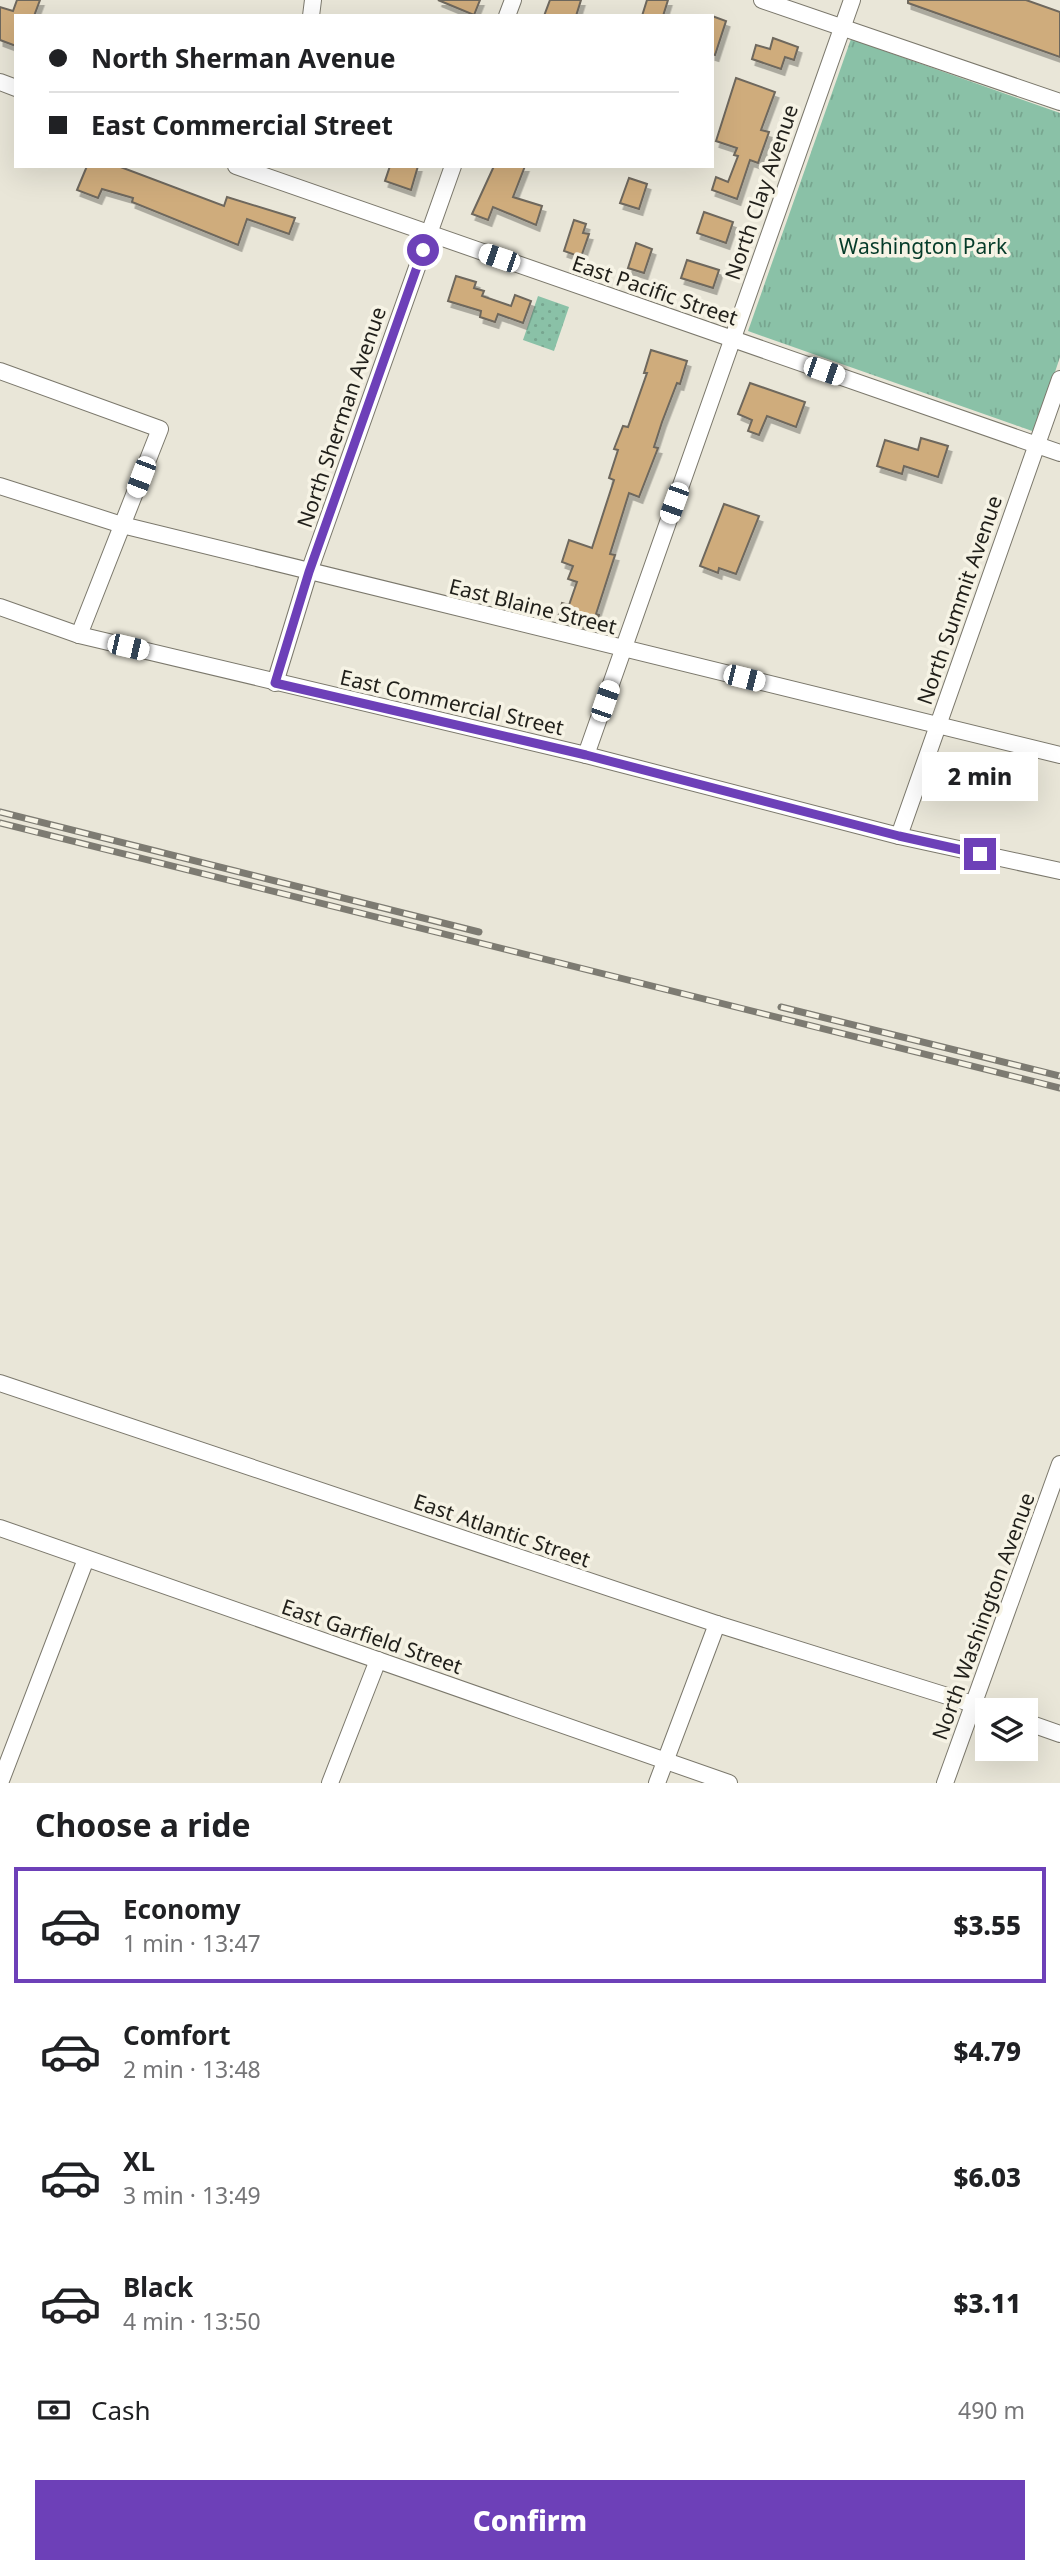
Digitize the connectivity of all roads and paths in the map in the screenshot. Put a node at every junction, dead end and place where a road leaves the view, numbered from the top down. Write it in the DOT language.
graph roads {
  1 [pos="762,0"];
  2 [pos="852,0"];
  3 [pos="841,28"];
  4 [pos="1060,102"];
  5 [pos="452,168"];
  6 [pos="254,169"];
  7 [pos="429,233"];
  8 [pos="732,339"];
  9 [pos="0,371"];
  10 [pos="1060,379"];
  11 [pos="1037,445"];
  12 [pos="1060,453"];
  13 [pos="0,486"];
  14 [pos="122,525"];
  15 [pos="309,572"];
  16 [pos="0,607"];
  17 [pos="79,635"];
  18 [pos="623,649"];
  19 [pos="275,683"];
  20 [pos="938,725"];
  21 [pos="586,755"];
  22 [pos="1060,755"];
  23 [pos="899,836"];
  24 [pos="1060,871"];
  25 [pos="0,1383"];
  26 [pos="1060,1464"];
  27 [pos="0,1528"];
  28 [pos="86,1559"];
  29 [pos="717,1624"];
  30 [pos="378,1660"];
  31 [pos="977,1698"];
  32 [pos="975,1704"];
  33 [pos="1038,1726"];
  34 [pos="1060,1734"];
  35 [pos="666,1761"];
  36 [pos="0,1783"];
  37 [pos="330,1783"];
  38 [pos="657,1783"];
  39 [pos="729,1783"];
  40 [pos="945,1783"];
  1 -- 3 [label="street"];
  2 -- 3 [label="street, North Clay Avenue"];
  3 -- 4 [label="street"];
  3 -- 8 [label="street, North Clay Avenue"];
  5 -- 7 [label="street, North Sherman Avenue"];
  6 -- 7 [label="street, East Pacific Street"];
  7 -- 8 [label="street, East Pacific Street"];
  7 -- 15 [label="street, North Sherman Avenue"];
  8 -- 11 [label="street, East Pacific Street"];
  8 -- 18 [label="street, North Clay Avenue"];
  9 -- 14 [label="street"];
  10 -- 11 [label="street, North Summit Avenue"];
  11 -- 12 [label="street, East Pacific Street"];
  11 -- 20 [label="street, North Summit Avenue"];
  13 -- 14 [label="street, East Blaine Street"];
  14 -- 15 [label="street, East Blaine Street"];
  14 -- 17 [label="street"];
  15 -- 18 [label="street, East Blaine Street"];
  15 -- 19 [label="street, North Sherman Avenue"];
  16 -- 17 [label="street, East Commercial Street"];
  17 -- 19 [label="street, East Commercial Street"];
  18 -- 20 [label="street, East Blaine Street"];
  18 -- 21 [label="street, North Clay Avenue"];
  19 -- 21 [label="street, East Commercial Street"];
  20 -- 22 [label="street, East Blaine Street"];
  20 -- 23 [label="street, North Summit Avenue"];
  21 -- 23 [label="street, East Commercial Street"];
  23 -- 24 [label="street, East Commercial Street"];
  25 -- 29 [label="street, East Atlantic Street"];
  26 -- 31 [label="street, North Washington Avenue"];
  27 -- 28 [label="street, East Garfield Street"];
  28 -- 30 [label="street, East Garfield Street"];
  28 -- 36 [label="street"];
  29 -- 32 [label="street, East Atlantic Street"];
  29 -- 35 [label="street"];
  30 -- 35 [label="street, East Garfield Street"];
  30 -- 37 [label="street"];
  32 -- 40 [label="street, North Washington Avenue"];
  33 -- 34 [label="street"];
  35 -- 38 [label="street"];
  35 -- 39 [label="street, East Garfield Street"];
}
